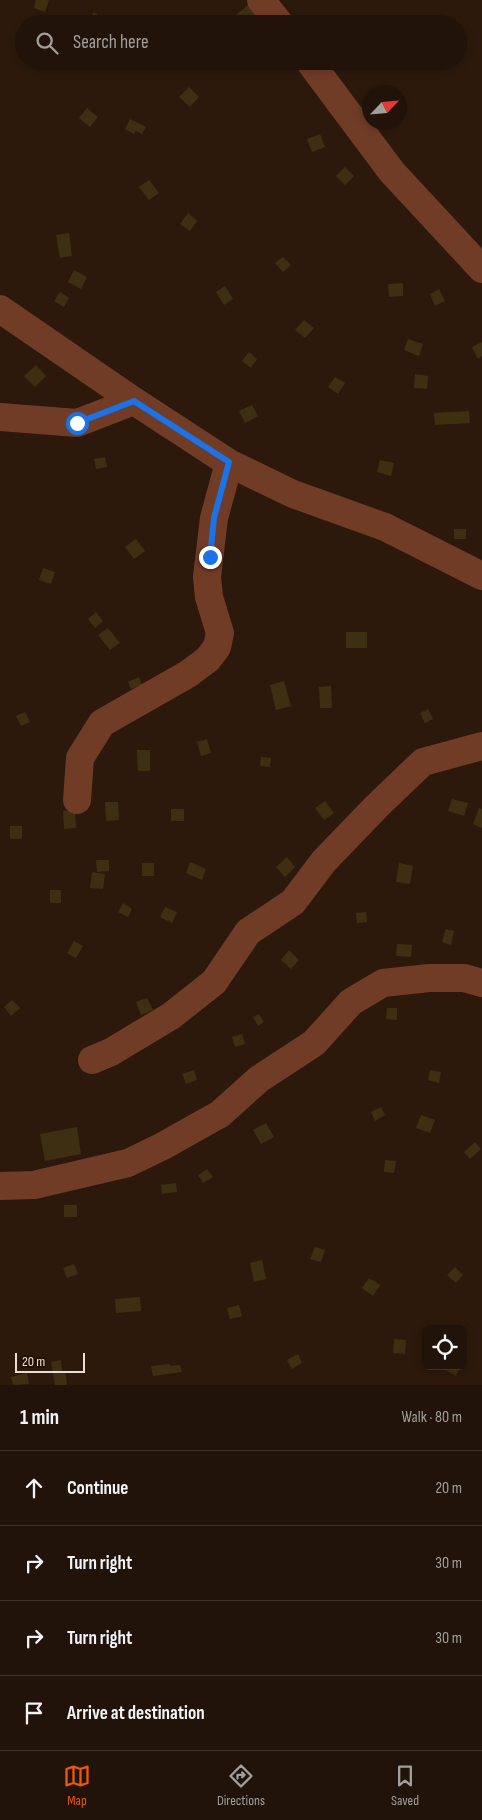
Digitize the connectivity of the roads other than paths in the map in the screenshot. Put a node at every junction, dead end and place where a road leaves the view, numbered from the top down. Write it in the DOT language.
graph roads {
  1 [pos="261,0"];
  2 [pos="273,15"];
  3 [pos="316,70"];
  4 [pos="482,269"];
  5 [pos="0,309"];
  6 [pos="134,401"];
  7 [pos="0,416"];
  8 [pos="229,462"];
  9 [pos="482,576"];
  10 [pos="482,746"];
  11 [pos="77,800"];
  12 [pos="482,983"];
  13 [pos="92,1060"];
  14 [pos="0,1186"];
  1 -- 2 [label="street"];
  3 -- 4 [label="street"];
  5 -- 6 [label="street"];
  6 -- 7 [label="street"];
  6 -- 8 [label="street"];
  8 -- 9 [label="street"];
  8 -- 11 [label="street"];
  10 -- 13 [label="street"];
  12 -- 14 [label="street"];
}
